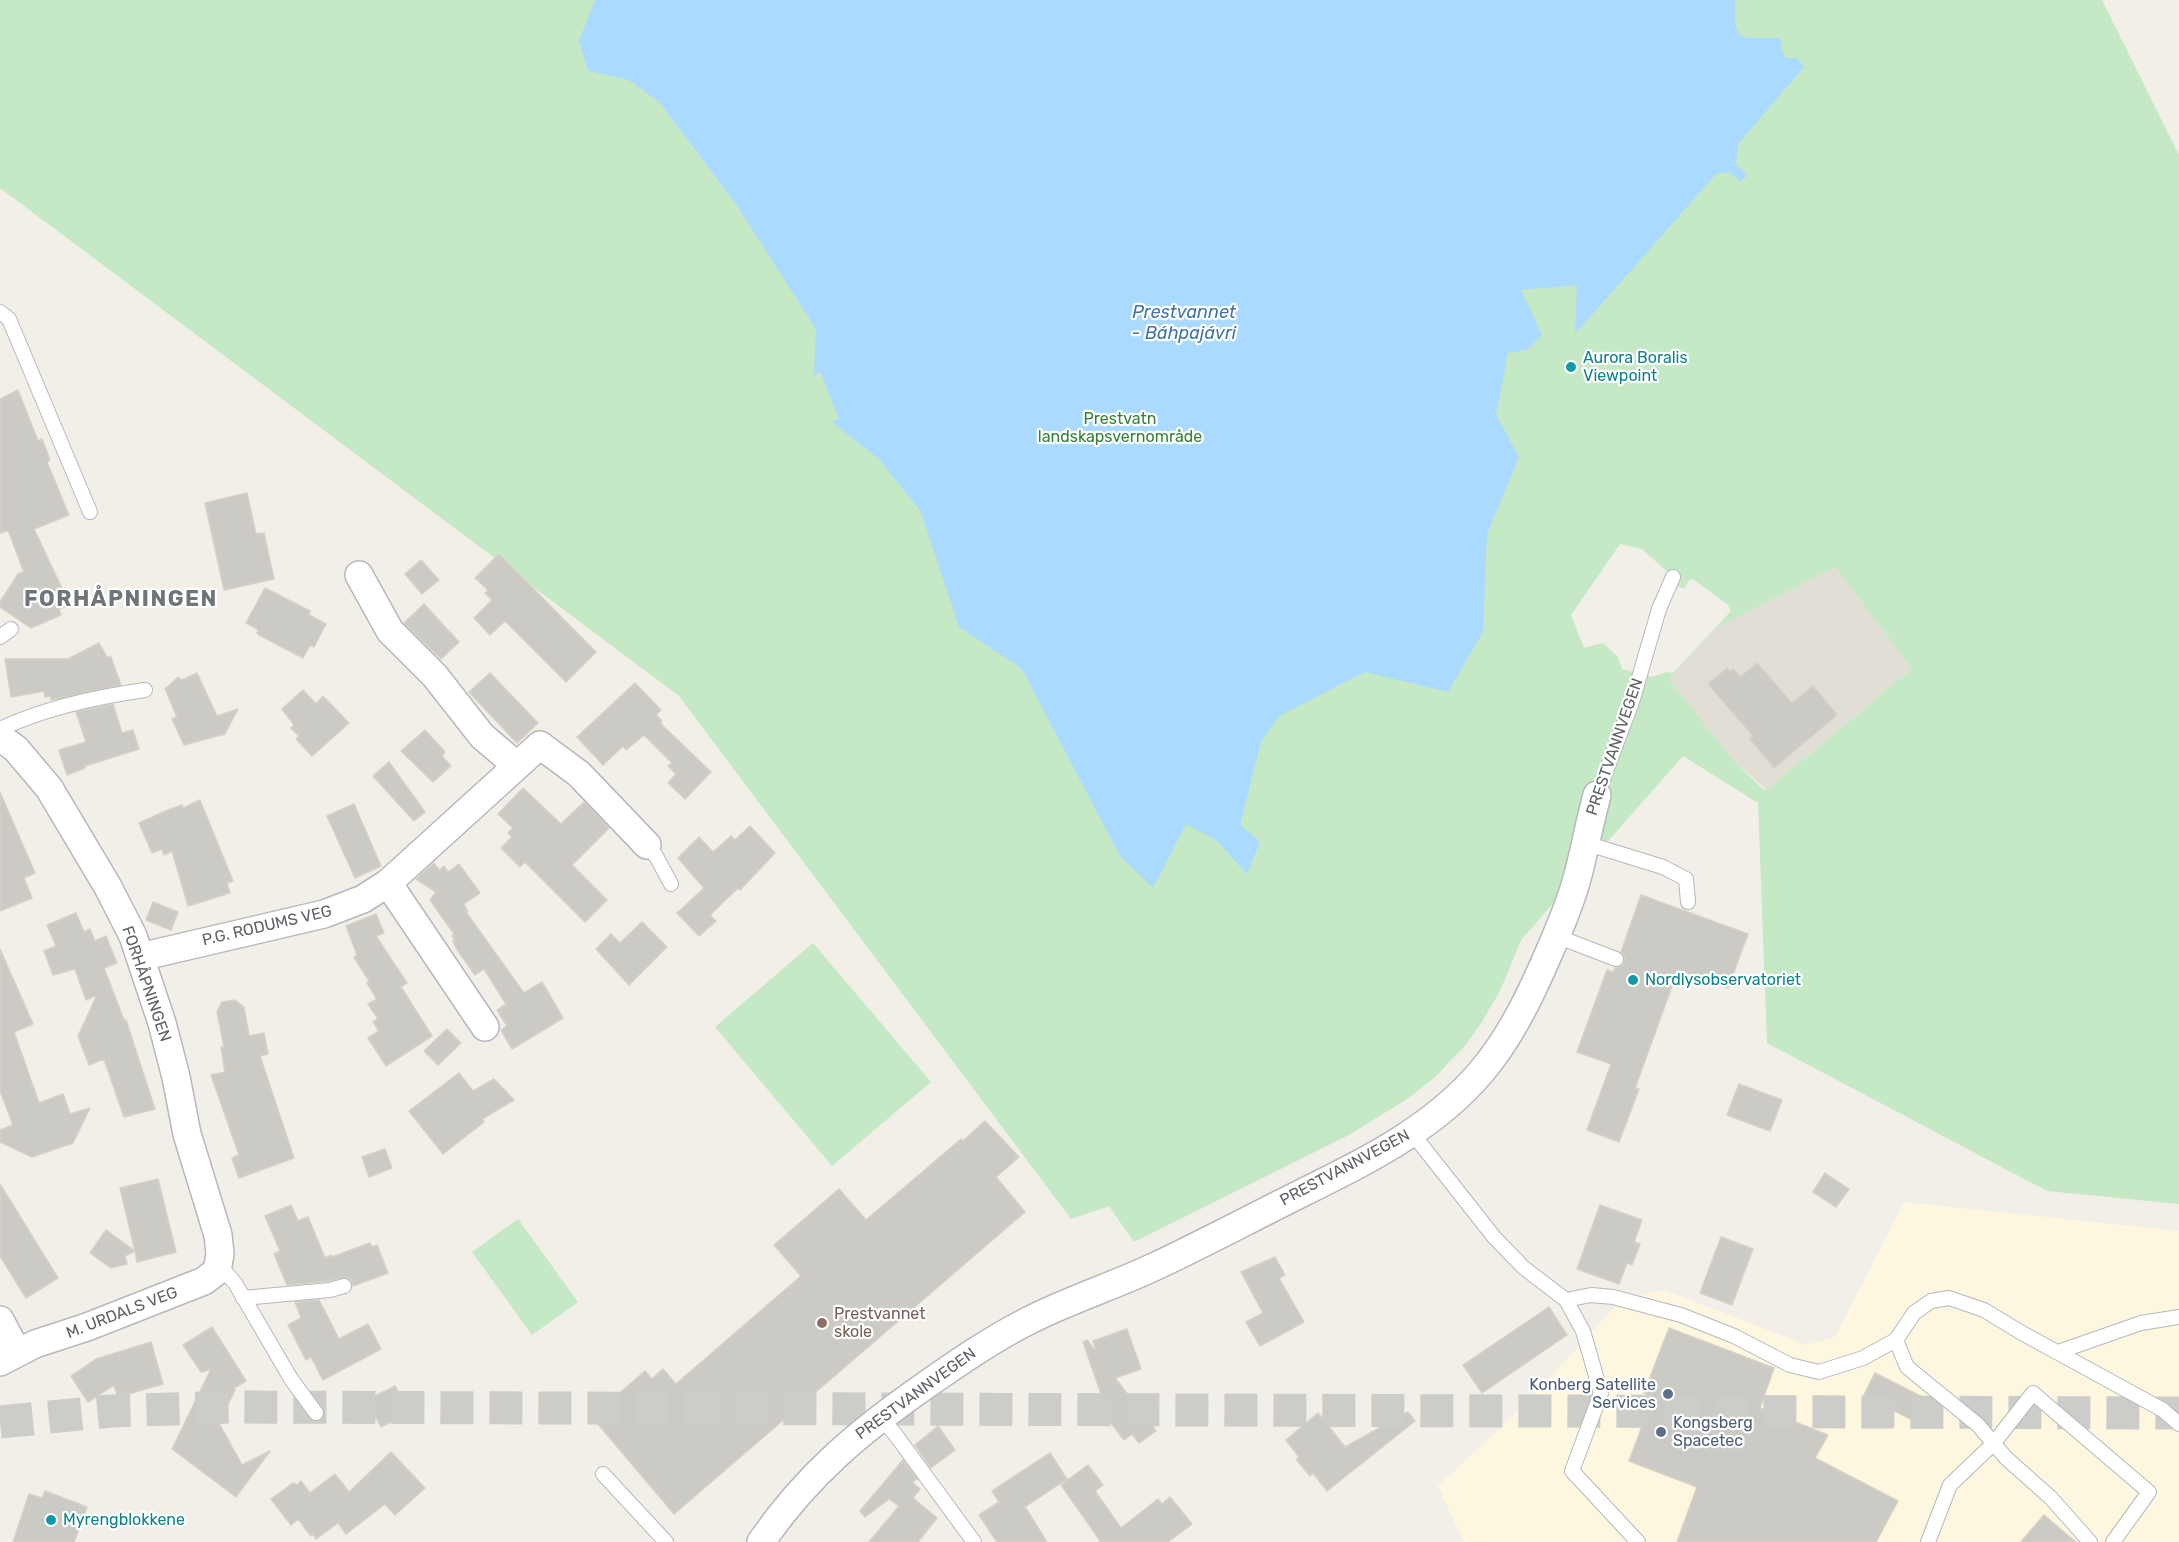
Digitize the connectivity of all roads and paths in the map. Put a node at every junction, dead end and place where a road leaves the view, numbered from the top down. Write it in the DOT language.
graph roads {
  1 [pos="0,312"];
  2 [pos="90,512"];
  3 [pos="359,575"];
  4 [pos="1673,577"];
  5 [pos="145,690"];
  6 [pos="0,729"];
  7 [pos="0,737"];
  8 [pos="516,765"];
  9 [pos="1597,795"];
  10 [pos="1585,843"];
  11 [pos="647,845"];
  12 [pos="388,883"];
  13 [pos="671,884"];
  14 [pos="1688,902"];
  15 [pos="1556,936"];
  16 [pos="140,957"];
  17 [pos="1616,959"];
  18 [pos="485,1027"];
  19 [pos="1412,1133"];
  20 [pos="219,1265"];
  21 [pos="344,1286"];
  22 [pos="243,1298"];
  23 [pos="1566,1300"];
  24 [pos="2179,1317"];
  25 [pos="0,1320"];
  26 [pos="1896,1340"];
  27 [pos="2058,1352"];
  28 [pos="9,1357"];
  29 [pos="316,1413"];
  30 [pos="880,1418"];
  31 [pos="2179,1425"];
  32 [pos="1994,1444"];
  33 [pos="603,1474"];
  34 [pos="666,1542"];
  35 [pos="761,1542"];
  36 [pos="974,1542"];
  37 [pos="1638,1542"];
  38 [pos="1928,1542"];
  39 [pos="2090,1542"];
  40 [pos="2113,1542"];
  1 -- 2 [label="lane"];
  3 -- 8 [label="street"];
  4 -- 9 [label="lane, PRESTVANNVEGEN"];
  5 -- 6 [label="lane"];
  7 -- 16 [label="street, FORHÅPNINGEN"];
  8 -- 11 [label="street, P.G. RODUMS VEG"];
  8 -- 12 [label="street, P.G. RODUMS VEG"];
  9 -- 10 [label="street, PRESTVANNVEGEN"];
  10 -- 14 [label="lane"];
  10 -- 15 [label="street, PRESTVANNVEGEN"];
  11 -- 13 [label="lane"];
  12 -- 16 [label="street, P.G. RODUMS VEG"];
  12 -- 18 [label="street"];
  15 -- 17 [label="lane"];
  15 -- 19 [label="street, PRESTVANNVEGEN"];
  16 -- 20 [label="street, FORHÅPNINGEN"];
  19 -- 23 [label="lane"];
  19 -- 30 [label="street, PRESTVANNVEGEN"];
  20 -- 22 [label="lane"];
  20 -- 28 [label="street, M. URDALS VEG"];
  21 -- 22 [label="lane"];
  22 -- 29 [label="lane"];
  23 -- 26 [label="lane"];
  23 -- 37 [label="lane"];
  24 -- 27 [label="lane"];
  25 -- 28 [label="street, M. URDALS VEG"];
  26 -- 27 [label="lane"];
  26 -- 32 [label="lane"];
  27 -- 31 [label="lane"];
  30 -- 35 [label="street, PRESTVANNVEGEN"];
  30 -- 36 [label="lane"];
  32 -- 38 [label="lane"];
  32 -- 39 [label="lane"];
  32 -- 40 [label="lane"];
  33 -- 34 [label="lane"];
}
